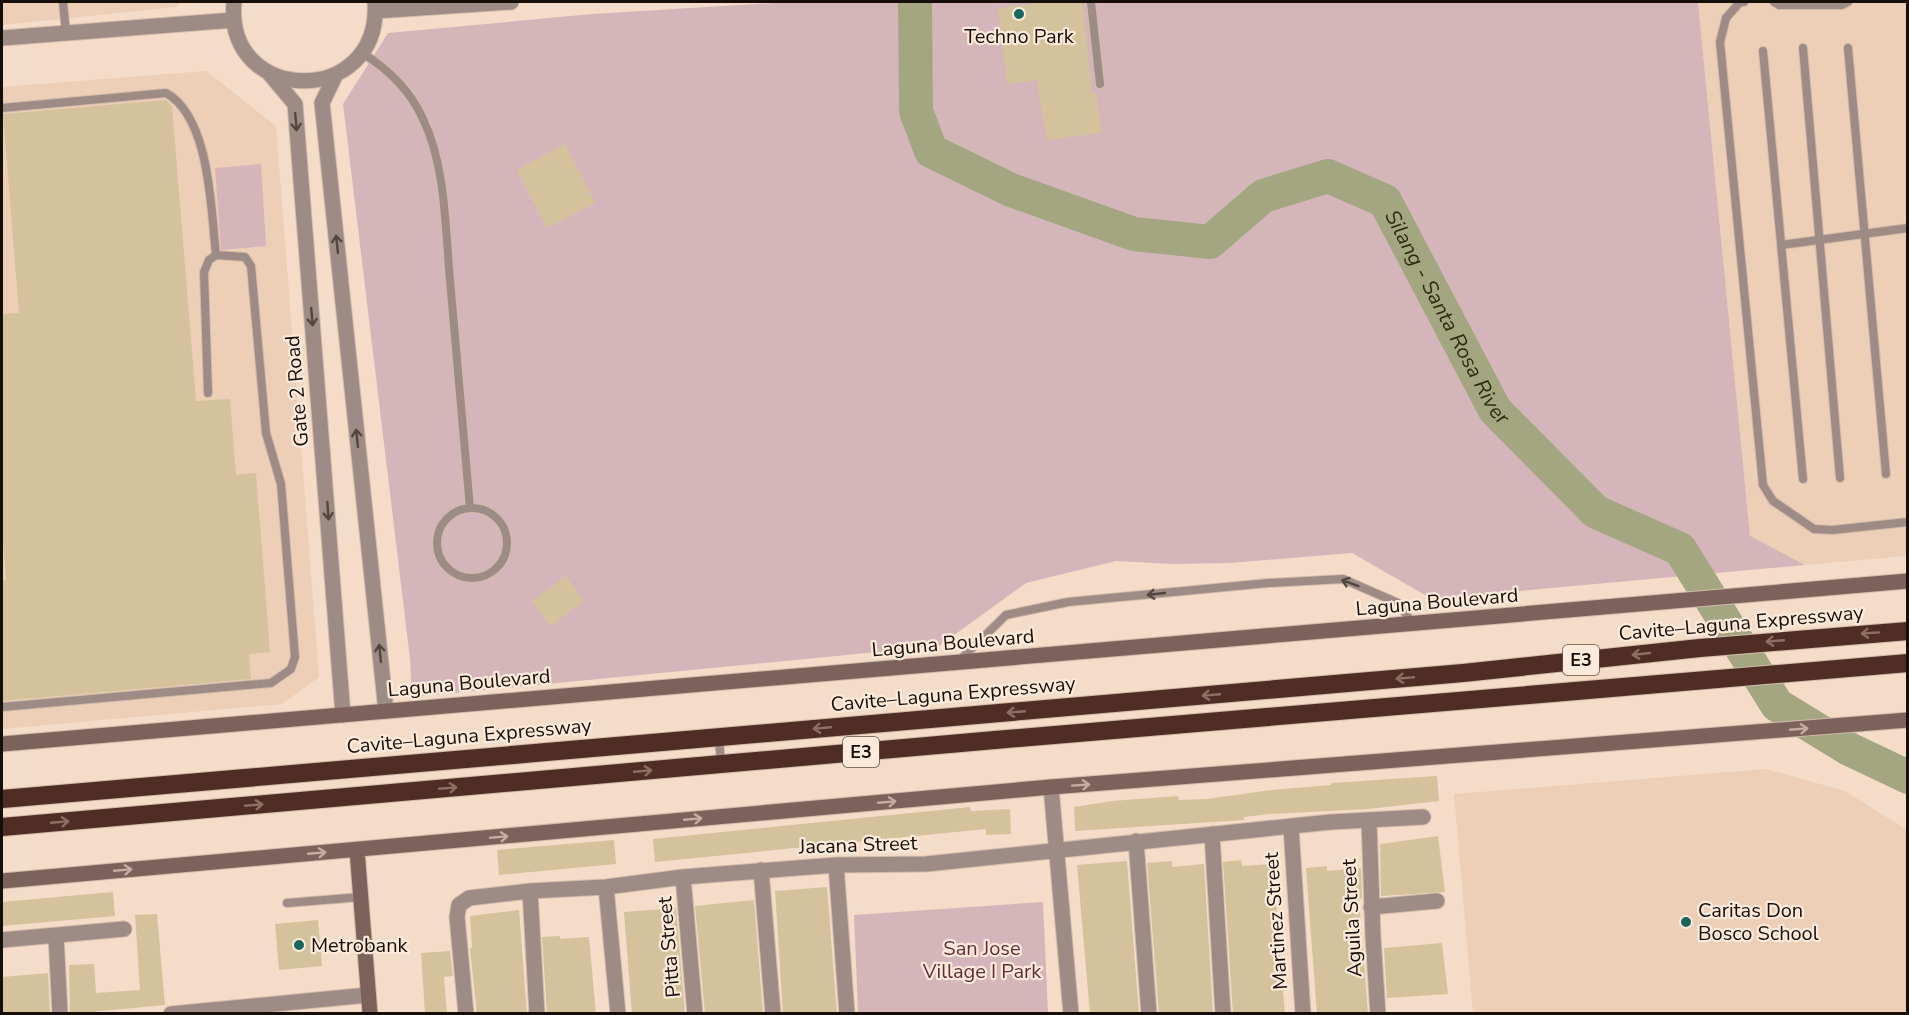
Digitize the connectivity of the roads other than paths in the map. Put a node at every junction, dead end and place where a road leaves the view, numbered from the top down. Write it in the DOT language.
graph roads {
  1 [pos="63,2"];
  2 [pos="234,2"];
  3 [pos="511,2"];
  4 [pos="1091,2"];
  5 [pos="1744,2"];
  6 [pos="1774,2"];
  7 [pos="1848,2"];
  8 [pos="375,6"];
  9 [pos="234,20"];
  10 [pos="66,33"];
  11 [pos="2,38"];
  12 [pos="1803,48"];
  13 [pos="1848,48"];
  14 [pos="1763,51"];
  15 [pos="362,53"];
  16 [pos="269,73"];
  17 [pos="336,74"];
  18 [pos="1100,84"];
  19 [pos="2,108"];
  20 [pos="1908,228"];
  21 [pos="1864,234"];
  22 [pos="1819,240"];
  23 [pos="1781,245"];
  24 [pos="216,255"];
  25 [pos="208,393"];
  26 [pos="1886,474"];
  27 [pos="1840,478"];
  28 [pos="1803,479"];
  29 [pos="470,508"];
  30 [pos="1908,522"];
  31 [pos="1908,581"];
  32 [pos="1414,625"];
  33 [pos="1908,631"];
  34 [pos="956,663"];
  35 [pos="1908,663"];
  36 [pos="2,707"];
  37 [pos="386,711"];
  38 [pos="343,715"];
  39 [pos="1908,720"];
  40 [pos="718,737"];
  41 [pos="2,744"];
  42 [pos="721,764"];
  43 [pos="1051,787"];
  44 [pos="2,799"];
  45 [pos="1423,817"];
  46 [pos="1369,820"];
  47 [pos="2,827"];
  48 [pos="1291,827"];
  49 [pos="1212,834"];
  50 [pos="1136,841"];
  51 [pos="357,850"];
  52 [pos="1058,850"];
  53 [pos="836,865"];
  54 [pos="761,870"];
  55 [pos="683,877"];
  56 [pos="2,880"];
  57 [pos="606,887"];
  58 [pos="530,891"];
  59 [pos="361,897"];
  60 [pos="1437,901"];
  61 [pos="287,903"];
  62 [pos="1371,906"];
  63 [pos="124,929"];
  64 [pos="56,936"];
  65 [pos="2,940"];
  66 [pos="368,994"];
  67 [pos="60,1014"];
  68 [pos="171,1014"];
  69 [pos="370,1014"];
  70 [pos="466,1014"];
  71 [pos="537,1014"];
  72 [pos="618,1014"];
  73 [pos="695,1014"];
  74 [pos="773,1014"];
  75 [pos="847,1014"];
  76 [pos="1071,1014"];
  77 [pos="1149,1014"];
  78 [pos="1223,1014"];
  79 [pos="1303,1014"];
  80 [pos="1378,1014"];
  1 -- 10 [label="lane"];
  2 -- 9 [label="street"];
  3 -- 8 [label="street"];
  4 -- 18 [label="lane"];
  5 -- 30 [label="lane"];
  6 -- 7 [label="lane"];
  8 -- 15 [label="street"];
  9 -- 10 [label="street"];
  9 -- 16 [label="street, Gate 2 Road"];
  10 -- 11 [label="street"];
  12 -- 22 [label="lane"];
  13 -- 21 [label="lane"];
  14 -- 23 [label="lane"];
  15 -- 17 [label="street"];
  15 -- 29 [label="lane"];
  16 -- 17 [label="street"];
  16 -- 38 [label="street, Gate 2 Road, one-way"];
  37 -- 17 [label="street, one-way"];
  19 -- 24 [label="lane"];
  20 -- 21 [label="lane"];
  21 -- 22 [label="lane"];
  21 -- 26 [label="lane"];
  22 -- 23 [label="lane"];
  22 -- 27 [label="lane"];
  23 -- 28 [label="lane"];
  24 -- 25 [label="lane"];
  24 -- 36 [label="lane"];
  29 -- 29 [label="lane"];
  31 -- 32 [label="main road, Laguna Boulevard"];
  32 -- 34 [label="main road, Laguna Boulevard"];
  32 -- 34 [label="lane, one-way"];
  33 -- 40 [label="highway, Cavite–Laguna Expressway / E3, one-way"];
  34 -- 37 [label="main road, Laguna Boulevard"];
  35 -- 42 [label="highway, E3"];
  37 -- 38 [label="main road, Laguna Boulevard"];
  38 -- 41 [label="main road, Laguna Boulevard"];
  43 -- 39 [label="main road, one-way"];
  40 -- 42 [label="lane"];
  40 -- 44 [label="highway, Cavite–Laguna Expressway / E3"];
  47 -- 42 [label="highway, E3, one-way"];
  51 -- 43 [label="main road, one-way"];
  43 -- 52 [label="street"];
  45 -- 46 [label="street, Jacana Street"];
  46 -- 48 [label="street, Jacana Street"];
  46 -- 62 [label="street, Aguila Street"];
  48 -- 49 [label="street, Jacana Street"];
  48 -- 79 [label="street, Martinez Street"];
  49 -- 50 [label="street, Jacana Street"];
  49 -- 78 [label="street"];
  50 -- 52 [label="street, Jacana Street"];
  50 -- 77 [label="street"];
  56 -- 51 [label="main road, one-way"];
  51 -- 59 [label="main road"];
  52 -- 53 [label="street, Jacana Street"];
  52 -- 76 [label="street"];
  53 -- 54 [label="street, Jacana Street"];
  53 -- 75 [label="street"];
  54 -- 55 [label="street, Jacana Street"];
  54 -- 74 [label="street"];
  55 -- 57 [label="street, Jacana Street"];
  55 -- 73 [label="street, Pitta Street"];
  57 -- 58 [label="street, Jacana Street"];
  57 -- 72 [label="street"];
  58 -- 70 [label="street, Jacana Street"];
  58 -- 71 [label="street"];
  59 -- 61 [label="lane"];
  59 -- 66 [label="main road"];
  60 -- 62 [label="street"];
  62 -- 80 [label="street, Aguila Street"];
  63 -- 64 [label="street"];
  64 -- 65 [label="street"];
  64 -- 67 [label="street"];
  66 -- 68 [label="street"];
  66 -- 69 [label="main road"];
}
